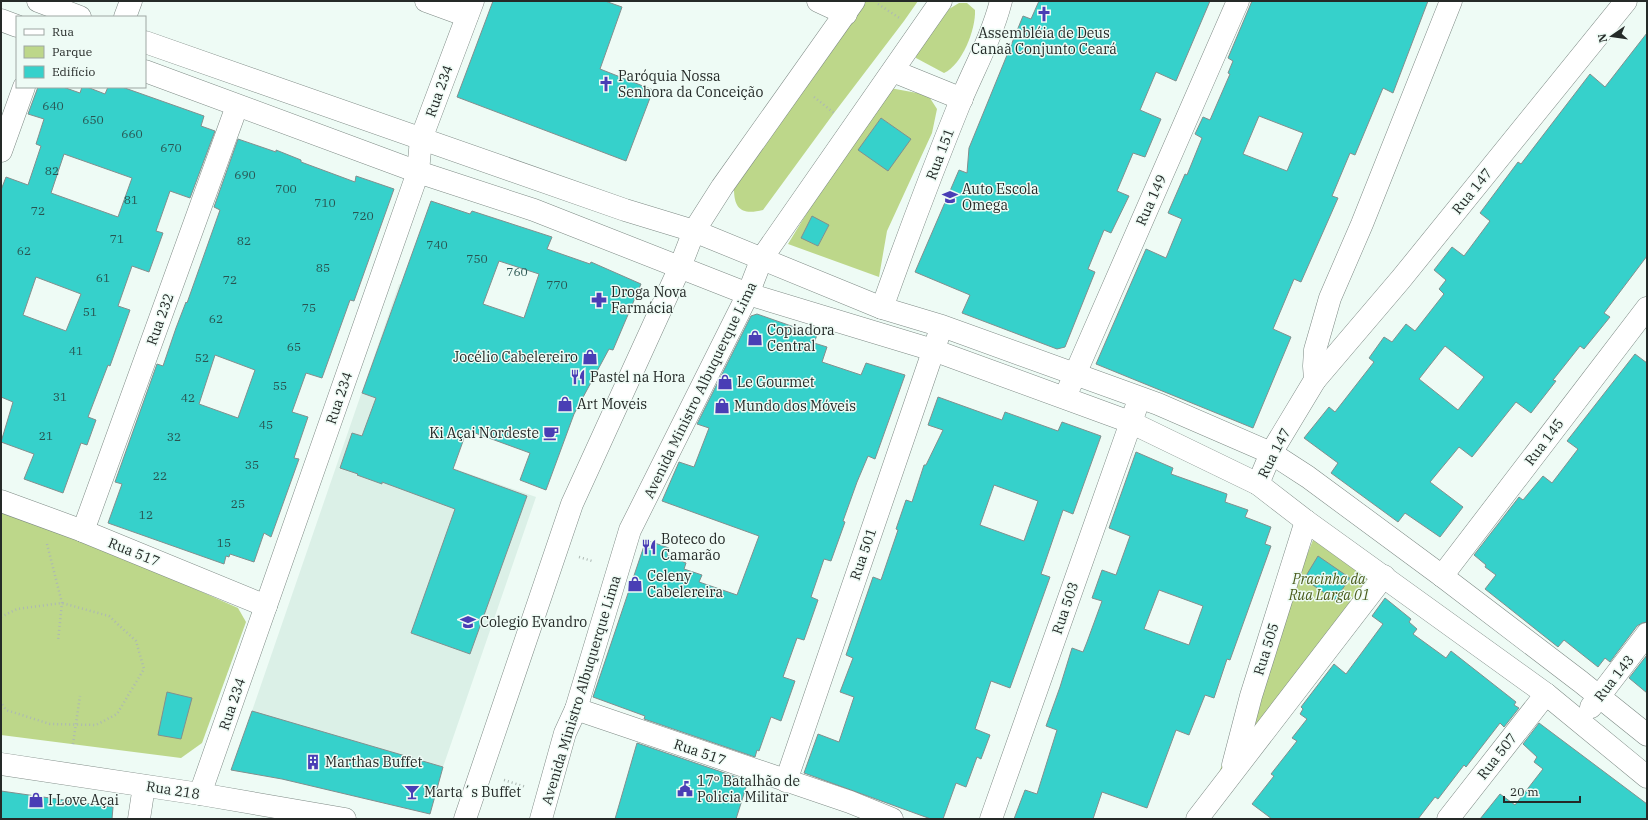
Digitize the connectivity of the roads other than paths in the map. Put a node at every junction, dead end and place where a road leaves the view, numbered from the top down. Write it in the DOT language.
graph roads {
  1 [pos="38,1"];
  2 [pos="131,1"];
  3 [pos="426,1"];
  4 [pos="818,1"];
  5 [pos="941,1"];
  6 [pos="1001,1"];
  7 [pos="1238,1"];
  8 [pos="1451,1"];
  9 [pos="1626,1"];
  10 [pos="850,7"];
  11 [pos="470,8"];
  12 [pos="77,16"];
  13 [pos="125,16"];
  14 [pos="1,20"];
  15 [pos="16,26"];
  16 [pos="155,45"];
  17 [pos="893,71"];
  18 [pos="150,73"];
  19 [pos="24,88"];
  20 [pos="962,99"];
  21 [pos="237,106"];
  22 [pos="422,139"];
  23 [pos="1,151"];
  24 [pos="418,172"];
  25 [pos="544,181"];
  26 [pos="534,210"];
  27 [pos="694,231"];
  28 [pos="762,258"];
  29 [pos="680,267"];
  30 [pos="748,294"];
  31 [pos="882,308"];
  32 [pos="1647,308"];
  33 [pos="942,326"];
  34 [pos="933,350"];
  35 [pos="1075,374"];
  36 [pos="1315,380"];
  37 [pos="1064,398"];
  38 [pos="1140,398"];
  39 [pos="1130,422"];
  40 [pos="1271,453"];
  41 [pos="1258,484"];
  42 [pos="1,501"];
  43 [pos="1306,521"];
  44 [pos="83,531"];
  45 [pos="1384,576"];
  46 [pos="1442,576"];
  47 [pos="266,606"];
  48 [pos="1647,634"];
  49 [pos="1546,694"];
  50 [pos="1599,697"];
  51 [pos="576,709"];
  52 [pos="1580,721"];
  53 [pos="1647,735"];
  54 [pos="1,764"];
  55 [pos="1647,777"];
  56 [pos="1229,778"];
  57 [pos="786,781"];
  58 [pos="144,786"];
  59 [pos="200,794"];
  60 [pos="848,810"];
  61 [pos="139,819"];
  62 [pos="345,819"];
  63 [pos="465,819"];
  64 [pos="541,819"];
  65 [pos="892,819"];
  66 [pos="990,819"];
  67 [pos="1197,819"];
  68 [pos="1448,819"];
  1 -- 12 [label="street"];
  2 -- 13 [label="street"];
  3 -- 11 [label="street"];
  4 -- 10 [label="street"];
  5 -- 17 [label="street, Avenida Ministro Albuquerque Lima"];
  6 -- 20 [label="street, Rua 151"];
  7 -- 35 [label="street, Rua 149"];
  8 -- 36 [label="street"];
  9 -- 36 [label="street, Rua 147"];
  10 -- 27 [label="street"];
  11 -- 22 [label="street, Rua 234"];
  14 -- 15 [label="street"];
  16 -- 18 [label="street"];
  16 -- 22 [label="street"];
  17 -- 20 [label="street"];
  17 -- 28 [label="street, Avenida Ministro Albuquerque Lima"];
  18 -- 21 [label="street"];
  19 -- 23 [label="street"];
  20 -- 31 [label="street, Rua 151"];
  21 -- 24 [label="street"];
  21 -- 44 [label="street, Rua 232"];
  22 -- 24 [label="street, Rua 234"];
  22 -- 25 [label="street"];
  24 -- 26 [label="street"];
  24 -- 47 [label="street, Rua 234"];
  25 -- 26 [label="street"];
  25 -- 27 [label="street"];
  26 -- 29 [label="street"];
  27 -- 28 [label="street"];
  27 -- 29 [label="street"];
  28 -- 30 [label="street, Avenida Ministro Albuquerque Lima"];
  28 -- 31 [label="street"];
  29 -- 30 [label="street"];
  29 -- 63 [label="street"];
  30 -- 34 [label="street"];
  30 -- 51 [label="street, Avenida Ministro Albuquerque Lima"];
  31 -- 33 [label="street"];
  32 -- 46 [label="street, Rua 145"];
  33 -- 34 [label="street, Rua 501"];
  33 -- 35 [label="street"];
  34 -- 37 [label="street"];
  34 -- 57 [label="street, Rua 501"];
  35 -- 37 [label="street, Rua 149"];
  35 -- 38 [label="street"];
  36 -- 40 [label="street, Rua 147"];
  37 -- 39 [label="street"];
  38 -- 39 [label="street, Rua 503"];
  38 -- 40 [label="street"];
  39 -- 41 [label="street"];
  39 -- 66 [label="street, Rua 503"];
  40 -- 41 [label="street, Rua 147"];
  40 -- 46 [label="street"];
  41 -- 43 [label="street"];
  42 -- 44 [label="street, Rua 517"];
  43 -- 45 [label="street"];
  43 -- 56 [label="street, Rua 505"];
  44 -- 47 [label="street, Rua 517"];
  45 -- 49 [label="street"];
  45 -- 56 [label="street, Rua 505"];
  46 -- 50 [label="street"];
  47 -- 59 [label="street, Rua 234"];
  48 -- 50 [label="street, Rua 143"];
  49 -- 52 [label="street"];
  49 -- 68 [label="street, Rua 507"];
  50 -- 52 [label="street, Rua 143"];
  50 -- 53 [label="street"];
  51 -- 57 [label="street, Rua 517"];
  51 -- 64 [label="street, Avenida Ministro Albuquerque Lima"];
  52 -- 55 [label="street"];
  54 -- 58 [label="street, Rua 218"];
  56 -- 67 [label="street, Rua 505"];
  57 -- 60 [label="street, Rua 517"];
  58 -- 59 [label="street, Rua 218"];
  58 -- 61 [label="street"];
  59 -- 62 [label="street, Rua 218"];
  60 -- 65 [label="street, Rua 517"];
}
